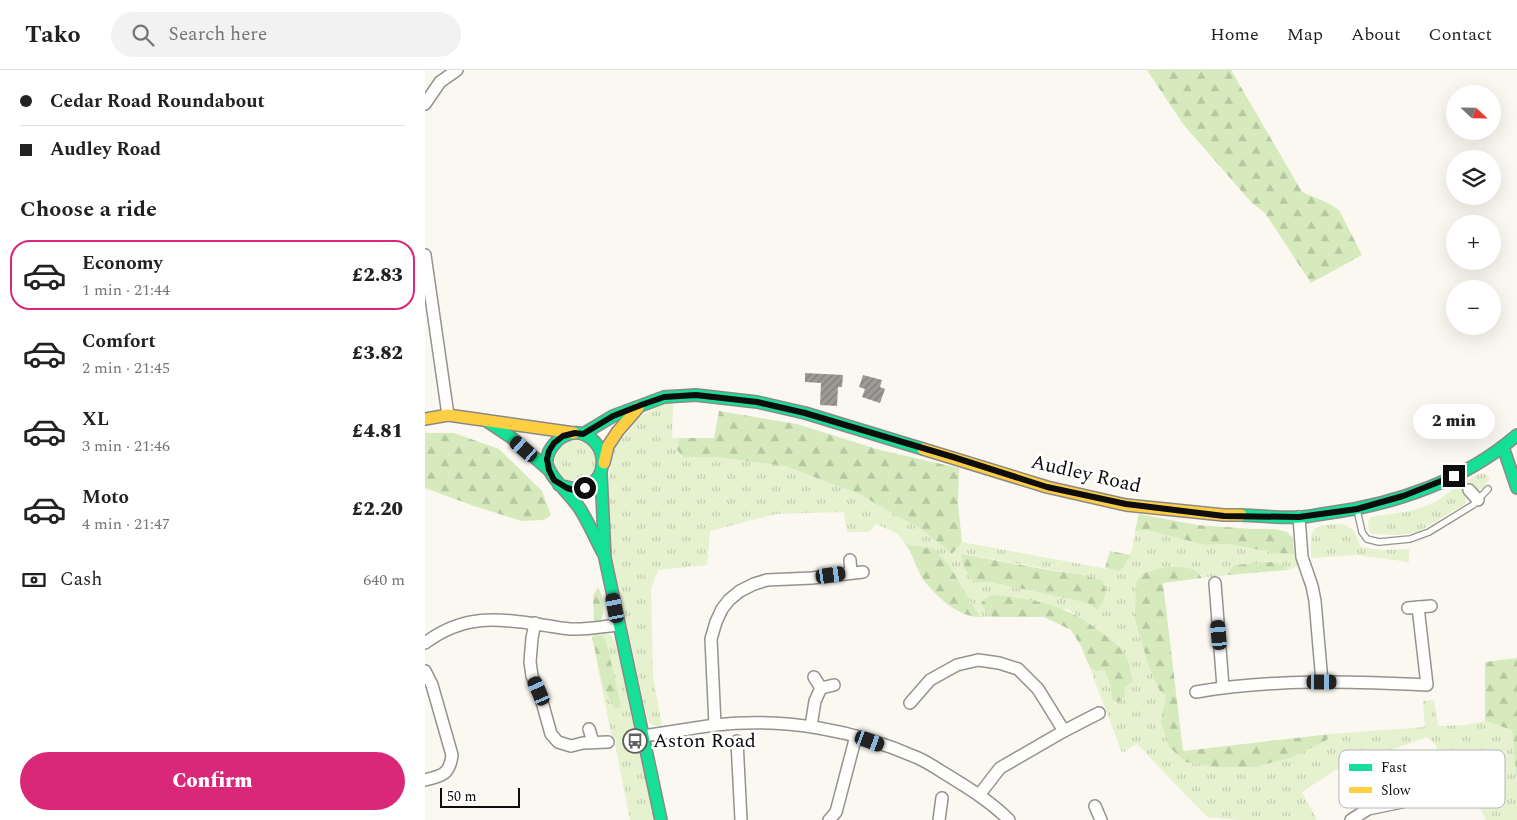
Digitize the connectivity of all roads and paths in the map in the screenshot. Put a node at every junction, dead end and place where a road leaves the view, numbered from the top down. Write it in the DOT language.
graph roads {
  1 [pos="457,70"];
  2 [pos="425,104"];
  3 [pos="425,255"];
  4 [pos="429,297"];
  5 [pos="641,405"];
  6 [pos="448,415"];
  7 [pos="425,419"];
  8 [pos="483,420"];
  9 [pos="579,433"];
  10 [pos="1517,435"];
  11 [pos="1503,447"];
  12 [pos="549,470"];
  13 [pos="602,471"];
  14 [pos="559,485"];
  15 [pos="1517,488"];
  16 [pos="1488,489"];
  17 [pos="1469,490"];
  18 [pos="1478,500"];
  19 [pos="1357,509"];
  20 [pos="1299,517"];
  21 [pos="605,558"];
  22 [pos="850,560"];
  23 [pos="851,572"];
  24 [pos="863,572"];
  25 [pos="1215,583"];
  26 [pos="1431,606"];
  27 [pos="535,623"];
  28 [pos="619,625"];
  29 [pos="425,643"];
  30 [pos="425,671"];
  31 [pos="814,676"];
  32 [pos="1322,682"];
  33 [pos="834,685"];
  34 [pos="1223,687"];
  35 [pos="821,688"];
  36 [pos="1196,692"];
  37 [pos="910,703"];
  38 [pos="1099,713"];
  39 [pos="715,725"];
  40 [pos="811,726"];
  41 [pos="589,729"];
  42 [pos="1064,731"];
  43 [pos="643,736"];
  44 [pos="856,736"];
  45 [pos="737,741"];
  46 [pos="593,742"];
  47 [pos="608,742"];
  48 [pos="425,780"];
  49 [pos="979,795"];
  50 [pos="942,798"];
  51 [pos="1095,806"];
  52 [pos="1387,808"];
  53 [pos="1370,815"];
  54 [pos="661,820"];
  55 [pos="741,820"];
  56 [pos="829,820"];
  57 [pos="939,820"];
  58 [pos="1009,820"];
  59 [pos="1101,820"];
  60 [pos="1351,820"];
  1 -- 2 [label="street"];
  3 -- 4 [label="street"];
  4 -- 6 [label="street"];
  5 -- 9 [label="main road, Audley Road"];
  5 -- 13 [label="main road, Audley Road"];
  5 -- 20 [label="main road, Audley Road"];
  6 -- 7 [label="main road"];
  6 -- 8 [label="main road"];
  8 -- 9 [label="main road"];
  8 -- 12 [label="main road"];
  9 -- 12 [label="main road"];
  9 -- 13 [label="main road"];
  10 -- 11 [label="main road, Audley Road"];
  11 -- 15 [label="main road"];
  11 -- 19 [label="main road, Audley Road"];
  12 -- 14 [label="main road"];
  13 -- 14 [label="main road"];
  13 -- 21 [label="main road"];
  14 -- 21 [label="main road"];
  16 -- 18 [label="lane"];
  17 -- 18 [label="street"];
  18 -- 19 [label="lane"];
  19 -- 20 [label="main road, Audley Road"];
  20 -- 32 [label="street"];
  21 -- 28 [label="main road"];
  22 -- 23 [label="street"];
  23 -- 24 [label="street"];
  23 -- 39 [label="street"];
  25 -- 34 [label="street"];
  26 -- 32 [label="street"];
  27 -- 28 [label="street"];
  27 -- 29 [label="street"];
  27 -- 46 [label="street"];
  28 -- 43 [label="main road"];
  30 -- 48 [label="street"];
  31 -- 35 [label="street"];
  32 -- 34 [label="street"];
  33 -- 35 [label="street"];
  34 -- 36 [label="street"];
  35 -- 40 [label="street"];
  37 -- 42 [label="street"];
  38 -- 42 [label="street"];
  39 -- 40 [label="street"];
  39 -- 43 [label="street"];
  40 -- 44 [label="street"];
  41 -- 46 [label="street"];
  42 -- 49 [label="street"];
  43 -- 54 [label="main road"];
  44 -- 49 [label="street"];
  44 -- 56 [label="street"];
  45 -- 55 [label="street"];
  46 -- 47 [label="street"];
  49 -- 58 [label="street"];
  50 -- 57 [label="street"];
  51 -- 59 [label="street"];
  52 -- 53 [label="street"];
  53 -- 60 [label="street"];
}
